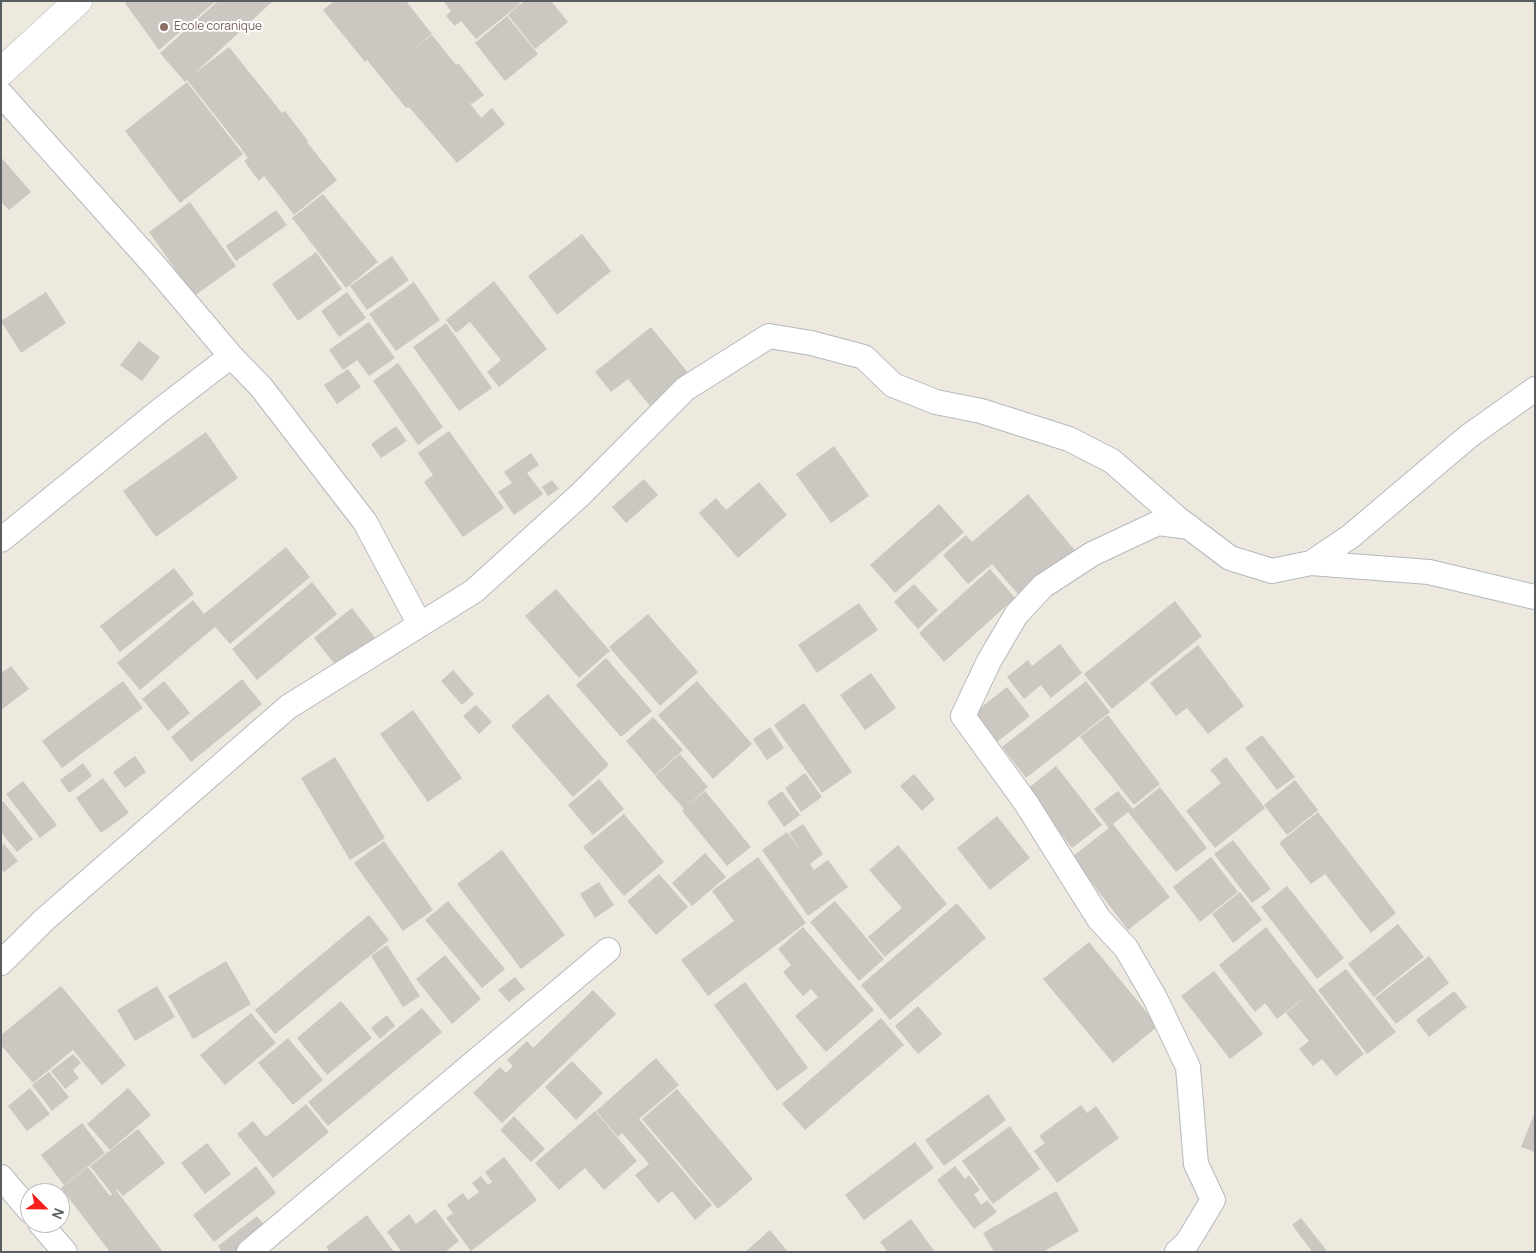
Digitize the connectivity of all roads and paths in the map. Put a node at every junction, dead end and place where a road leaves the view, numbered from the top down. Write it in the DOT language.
graph roads {
  1 [pos="78,1"];
  2 [pos="1,72"];
  3 [pos="1,94"];
  4 [pos="231,356"];
  5 [pos="1535,389"];
  6 [pos="1190,528"];
  7 [pos="1,540"];
  8 [pos="1311,563"];
  9 [pos="1535,597"];
  10 [pos="420,624"];
  11 [pos="608,950"];
  12 [pos="1,963"];
  13 [pos="1,1177"];
  14 [pos="20,1199"];
  15 [pos="49,1233"];
  16 [pos="65,1252"];
  17 [pos="249,1252"];
  18 [pos="1177,1252"];
  1 -- 2 [label="street"];
  3 -- 4 [label="street"];
  4 -- 7 [label="street"];
  4 -- 10 [label="street"];
  5 -- 8 [label="street"];
  6 -- 8 [label="street"];
  6 -- 10 [label="street"];
  6 -- 18 [label="street"];
  8 -- 9 [label="street"];
  10 -- 12 [label="street"];
  11 -- 17 [label="street"];
  13 -- 14 [label="street"];
  15 -- 16 [label="street"];
}
